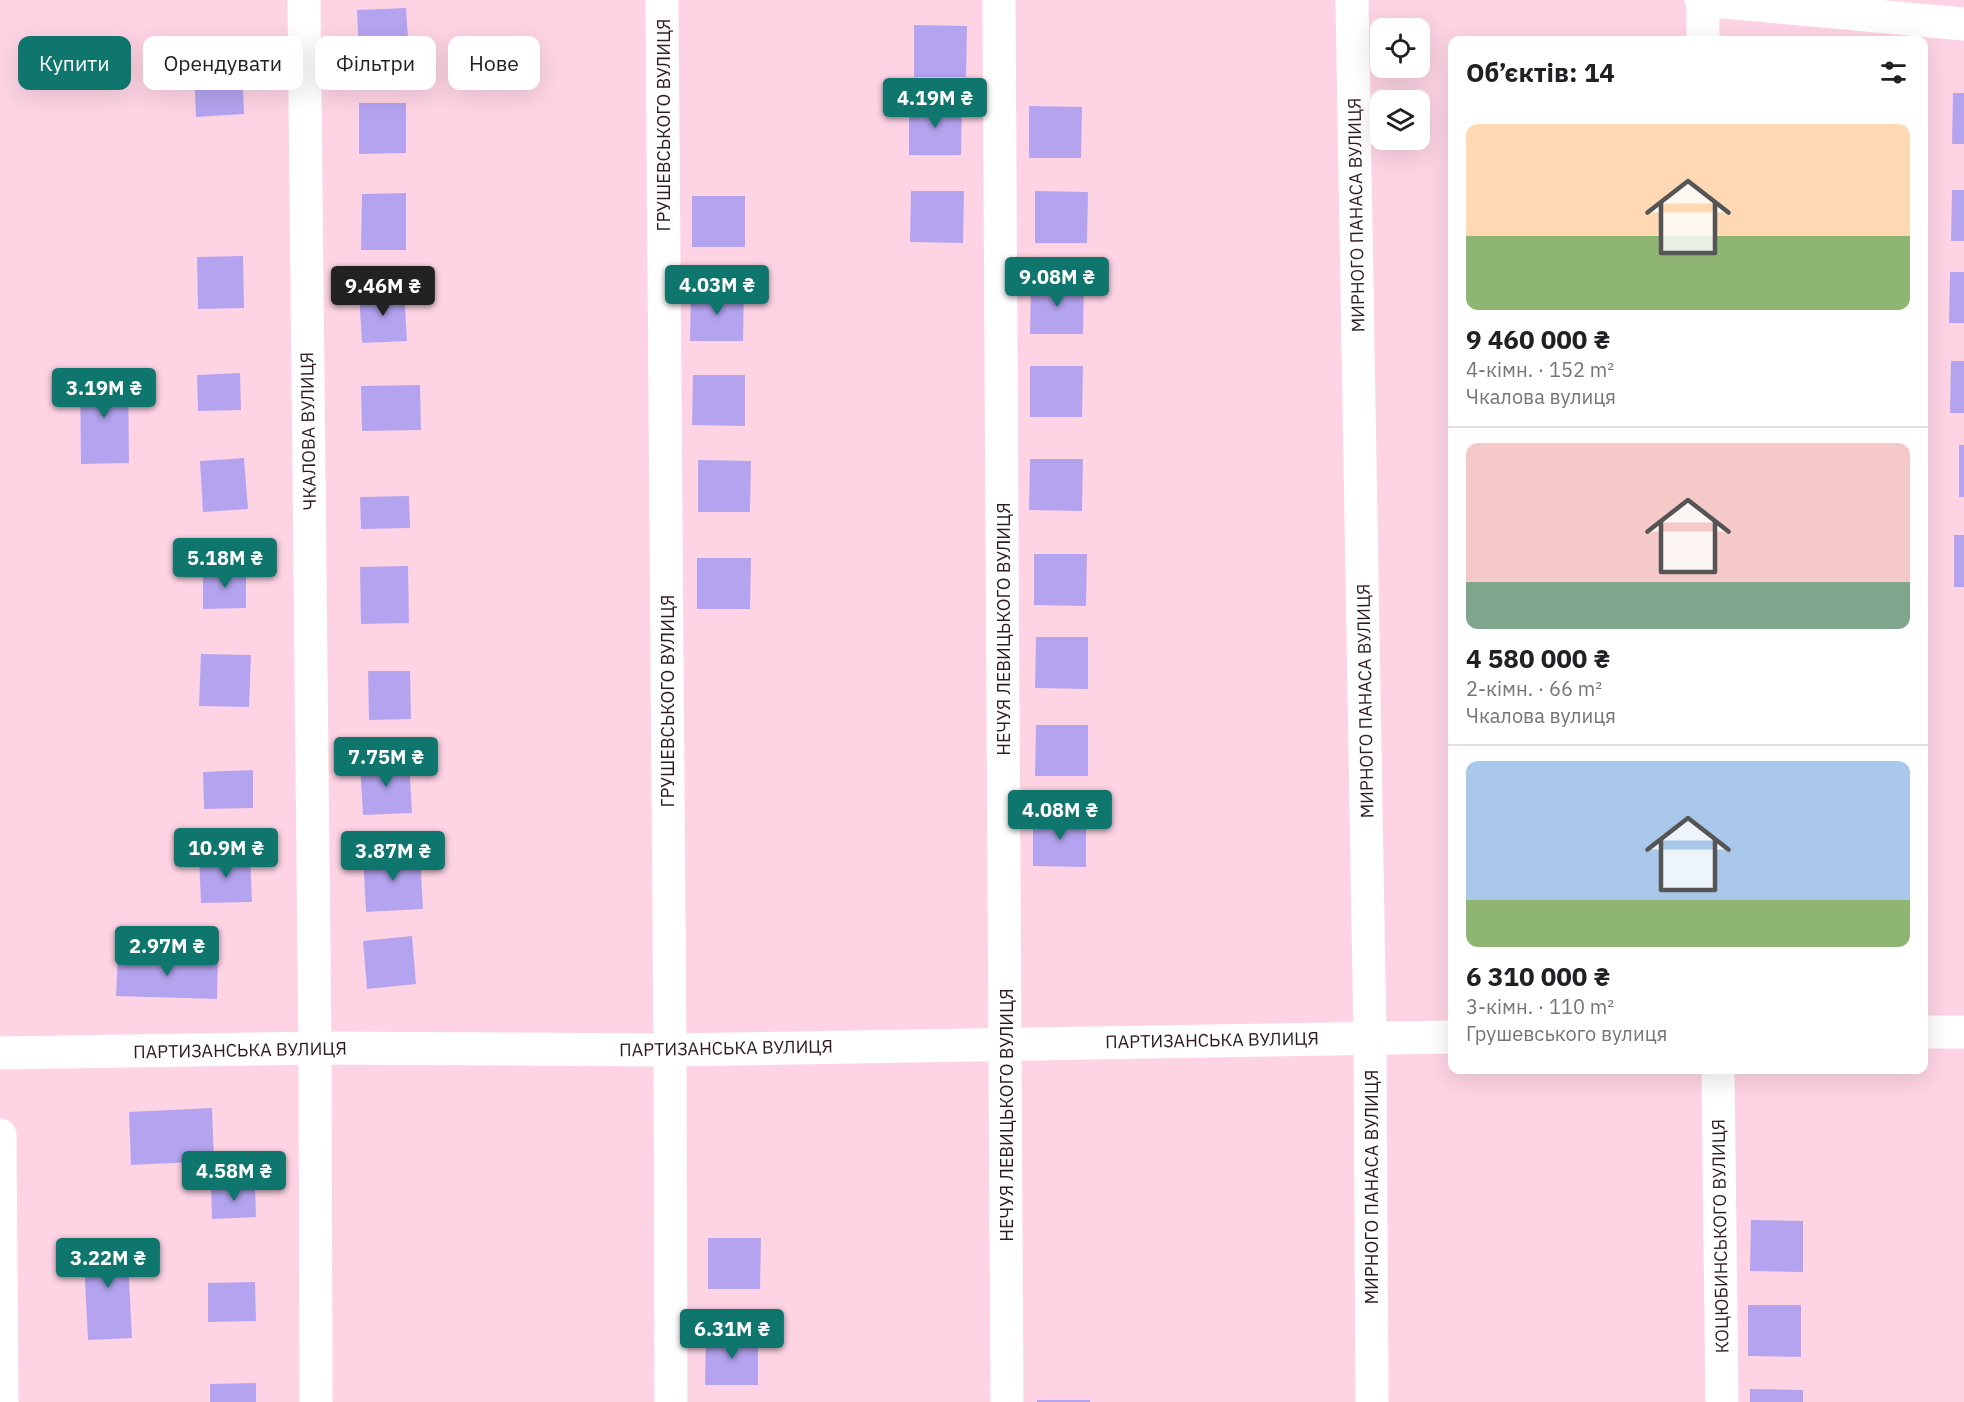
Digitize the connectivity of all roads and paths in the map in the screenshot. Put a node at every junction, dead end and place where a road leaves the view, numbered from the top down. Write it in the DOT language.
graph roads {
  1 [pos="304,0"];
  2 [pos="662,0"];
  3 [pos="999,0"];
  4 [pos="1352,0"];
  5 [pos="1702,0"];
  6 [pos="1964,24"];
  7 [pos="1703,36"];
  8 [pos="1928,1032"];
  9 [pos="1964,1032"];
  10 [pos="1370,1037"];
  11 [pos="1448,1037"];
  12 [pos="1005,1044"];
  13 [pos="315,1048"];
  14 [pos="670,1050"];
  15 [pos="0,1053"];
  16 [pos="1718,1074"];
  17 [pos="0,1135"];
  18 [pos="2,1402"];
  19 [pos="316,1402"];
  20 [pos="671,1402"];
  21 [pos="1007,1402"];
  22 [pos="1372,1402"];
  23 [pos="1722,1402"];
  1 -- 13 [label="street, ЧКАЛОВА ВУЛИЦЯ"];
  2 -- 14 [label="street, ГРУШЕВСЬКОГО ВУЛИЦЯ"];
  3 -- 12 [label="street, НЕЧУЯ ЛЕВИЦЬКОГО ВУЛИЦЯ"];
  4 -- 10 [label="street, МИРНОГО ПАНАСА ВУЛИЦЯ"];
  5 -- 6 [label="street"];
  5 -- 7 [label="street"];
  8 -- 9 [label="street"];
  10 -- 11 [label="street, ПАРТИЗАНСЬКА ВУЛИЦЯ"];
  10 -- 12 [label="street, ПАРТИЗАНСЬКА ВУЛИЦЯ"];
  10 -- 22 [label="street, МИРНОГО ПАНАСА ВУЛИЦЯ"];
  12 -- 14 [label="street, ПАРТИЗАНСЬКА ВУЛИЦЯ"];
  12 -- 21 [label="street, НЕЧУЯ ЛЕВИЦЬКОГО ВУЛИЦЯ"];
  13 -- 14 [label="street, ПАРТИЗАНСЬКА ВУЛИЦЯ"];
  13 -- 15 [label="street, ПАРТИЗАНСЬКА ВУЛИЦЯ"];
  13 -- 19 [label="street, ЧКАЛОВА ВУЛИЦЯ"];
  14 -- 20 [label="street, ГРУШЕВСЬКОГО ВУЛИЦЯ"];
  16 -- 23 [label="street, КОЦЮБИНСЬКОГО ВУЛИЦЯ"];
  17 -- 18 [label="street"];
}
